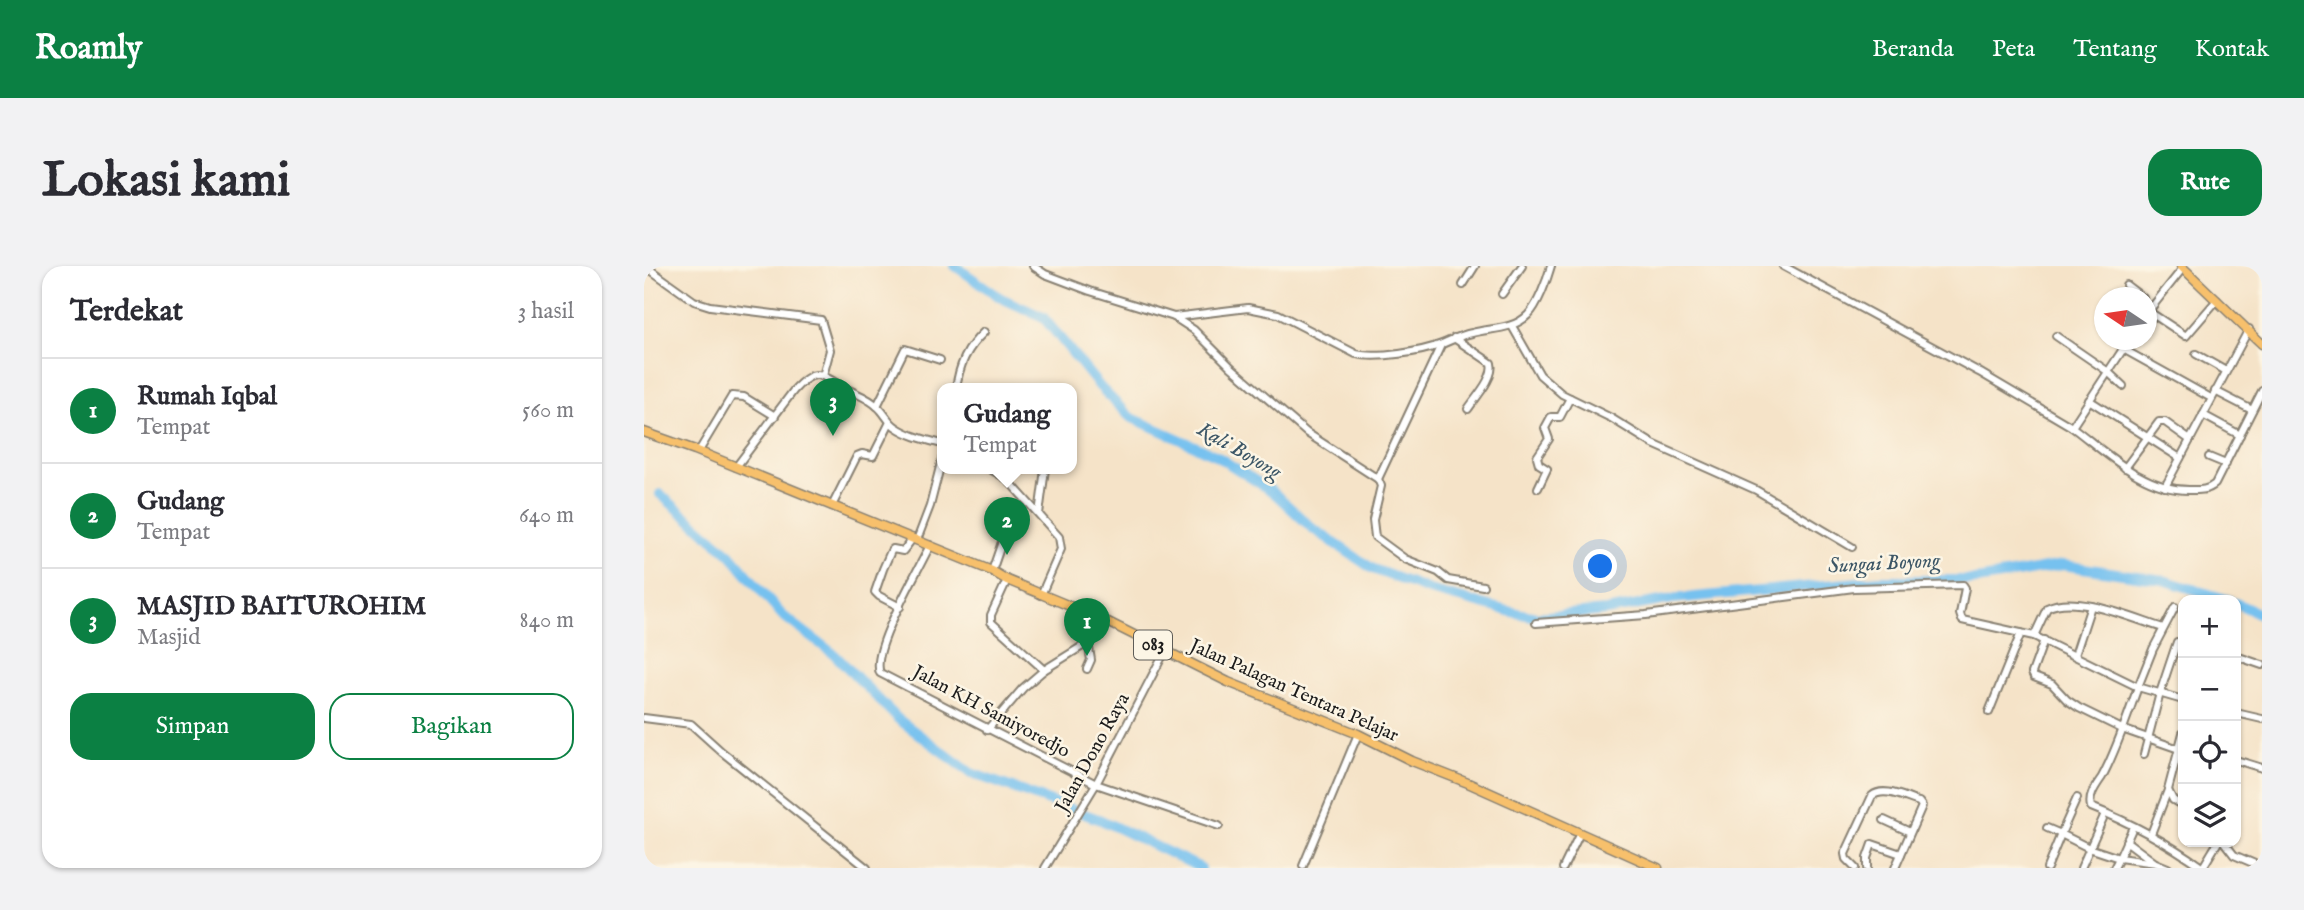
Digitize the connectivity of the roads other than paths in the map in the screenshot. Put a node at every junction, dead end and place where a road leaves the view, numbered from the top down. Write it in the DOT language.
graph roads {
  1 [pos="645,266"];
  2 [pos="1032,266"];
  3 [pos="1475,266"];
  4 [pos="1522,266"];
  5 [pos="1783,266"];
  6 [pos="1548,267"];
  7 [pos="2182,267"];
  8 [pos="1463,285"];
  9 [pos="1502,294"];
  10 [pos="2157,294"];
  11 [pos="2217,300"];
  12 [pos="2157,313"];
  13 [pos="1174,317"];
  14 [pos="1512,326"];
  15 [pos="2249,329"];
  16 [pos="984,332"];
  17 [pos="2056,336"];
  18 [pos="1454,338"];
  19 [pos="2262,344"];
  20 [pos="1441,345"];
  21 [pos="2122,350"];
  22 [pos="2127,350"];
  23 [pos="2196,354"];
  24 [pos="940,360"];
  25 [pos="2107,371"];
  26 [pos="2226,371"];
  27 [pos="823,376"];
  28 [pos="957,383"];
  29 [pos="2123,386"];
  30 [pos="2215,391"];
  31 [pos="2262,391"];
  32 [pos="1570,398"];
  33 [pos="2211,398"];
  34 [pos="2089,400"];
  35 [pos="877,406"];
  36 [pos="1468,409"];
  37 [pos="2252,410"];
  38 [pos="2203,415"];
  39 [pos="775,416"];
  40 [pos="890,422"];
  41 [pos="2072,427"];
  42 [pos="644,432"];
  43 [pos="2240,435"];
  44 [pos="2148,438"];
  45 [pos="2190,440"];
  46 [pos="937,442"];
  47 [pos="699,451"];
  48 [pos="2209,457"];
  49 [pos="2180,458"];
  50 [pos="2226,464"];
  51 [pos="736,467"];
  52 [pos="2125,468"];
  53 [pos="938,474"];
  54 [pos="998,474"];
  55 [pos="1044,474"];
  56 [pos="1378,479"];
  57 [pos="2165,487"];
  58 [pos="1538,488"];
  59 [pos="832,506"];
  60 [pos="1013,510"];
  61 [pos="1039,514"];
  62 [pos="915,539"];
  63 [pos="930,545"];
  64 [pos="1852,547"];
  65 [pos="992,571"];
  66 [pos="1007,580"];
  67 [pos="1483,586"];
  68 [pos="1041,595"];
  69 [pos="2091,606"];
  70 [pos="900,607"];
  71 [pos="2175,607"];
  72 [pos="1106,621"];
  73 [pos="1536,623"];
  74 [pos="2163,628"];
  75 [pos="2021,633"];
  76 [pos="2034,636"];
  77 [pos="2044,640"];
  78 [pos="1088,642"];
  79 [pos="2177,642"];
  80 [pos="1166,651"];
  81 [pos="2075,655"];
  82 [pos="2241,658"];
  83 [pos="2262,666"];
  84 [pos="1087,669"];
  85 [pos="1044,670"];
  86 [pos="2138,687"];
  87 [pos="2160,693"];
  88 [pos="2178,698"];
  89 [pos="1989,712"];
  90 [pos="2241,714"];
  91 [pos="644,718"];
  92 [pos="2262,719"];
  93 [pos="2122,729"];
  94 [pos="987,730"];
  95 [pos="1358,734"];
  96 [pos="2148,738"];
  97 [pos="2178,745"];
  98 [pos="2144,754"];
  99 [pos="2178,756"];
  100 [pos="2241,762"];
  101 [pos="2262,768"];
  102 [pos="1096,785"];
  103 [pos="2168,790"];
  104 [pos="2077,798"];
  105 [pos="2178,803"];
  106 [pos="2104,816"];
  107 [pos="1884,820"];
  108 [pos="1219,826"];
  109 [pos="2048,828"];
  110 [pos="2132,829"];
  111 [pos="1910,832"];
  112 [pos="1580,833"];
  113 [pos="2061,834"];
  114 [pos="2151,834"];
  115 [pos="2126,841"];
  116 [pos="2215,847"];
  117 [pos="2228,847"];
  118 [pos="2089,848"];
  119 [pos="1901,854"];
  120 [pos="2119,858"];
  121 [pos="2156,863"];
  122 [pos="1303,866"];
  123 [pos="2262,867"];
  124 [pos="867,868"];
  125 [pos="1045,868"];
  126 [pos="1563,868"];
  127 [pos="1658,868"];
  128 [pos="1855,868"];
  129 [pos="1867,868"];
  130 [pos="1895,868"];
  131 [pos="2047,868"];
  132 [pos="2081,868"];
  133 [pos="2114,868"];
  134 [pos="2168,868"];
  135 [pos="2203,868"];
  1 -- 27 [label="street"];
  2 -- 13 [label="street"];
  3 -- 8 [label="street"];
  4 -- 9 [label="street"];
  5 -- 41 [label="street"];
  6 -- 14 [label="street"];
  7 -- 10 [label="street"];
  7 -- 11 [label="main road"];
  11 -- 12 [label="street"];
  11 -- 15 [label="main road"];
  13 -- 20 [label="street"];
  13 -- 56 [label="street"];
  14 -- 18 [label="street"];
  14 -- 32 [label="street"];
  15 -- 19 [label="main road"];
  15 -- 26 [label="street"];
  16 -- 28 [label="street"];
  17 -- 25 [label="street"];
  18 -- 20 [label="street"];
  18 -- 36 [label="street"];
  20 -- 56 [label="street"];
  21 -- 25 [label="street"];
  22 -- 33 [label="street"];
  23 -- 26 [label="street"];
  24 -- 35 [label="street"];
  25 -- 29 [label="street"];
  25 -- 34 [label="street"];
  26 -- 30 [label="street"];
  27 -- 35 [label="street"];
  27 -- 39 [label="street"];
  30 -- 33 [label="street"];
  30 -- 37 [label="street"];
  31 -- 37 [label="street"];
  32 -- 58 [label="street"];
  32 -- 64 [label="street"];
  33 -- 38 [label="street"];
  34 -- 41 [label="street"];
  34 -- 44 [label="street"];
  35 -- 40 [label="street"];
  37 -- 43 [label="street"];
  38 -- 43 [label="street"];
  38 -- 45 [label="street"];
  39 -- 47 [label="street"];
  39 -- 51 [label="street"];
  40 -- 46 [label="street"];
  40 -- 59 [label="street"];
  41 -- 52 [label="street"];
  42 -- 47 [label="main road, Jalan Palagan Tentara Pelajar / 083"];
  43 -- 50 [label="street"];
  44 -- 45 [label="street"];
  44 -- 49 [label="street"];
  44 -- 52 [label="street"];
  45 -- 49 [label="street"];
  47 -- 51 [label="main road, Jalan Palagan Tentara Pelajar / 083"];
  48 -- 50 [label="street"];
  49 -- 57 [label="street"];
  50 -- 57 [label="street"];
  51 -- 59 [label="main road, Jalan Palagan Tentara Pelajar / 083"];
  52 -- 57 [label="street"];
  53 -- 62 [label="street"];
  54 -- 61 [label="street"];
  55 -- 61 [label="street"];
  56 -- 67 [label="street"];
  59 -- 62 [label="main road, Jalan Palagan Tentara Pelajar / 083"];
  60 -- 65 [label="street"];
  61 -- 68 [label="street"];
  62 -- 63 [label="main road, Jalan Palagan Tentara Pelajar / 083"];
  62 -- 70 [label="street"];
  63 -- 65 [label="main road, Jalan Palagan Tentara Pelajar / 083"];
  63 -- 70 [label="street, Jalan KH Samiyoredjo"];
  65 -- 66 [label="main road, Jalan Palagan Tentara Pelajar / 083"];
  66 -- 68 [label="main road, Jalan Palagan Tentara Pelajar / 083"];
  66 -- 85 [label="street"];
  68 -- 72 [label="main road, Jalan Palagan Tentara Pelajar / 083"];
  69 -- 74 [label="street"];
  69 -- 76 [label="street"];
  69 -- 81 [label="street"];
  70 -- 94 [label="street, Jalan KH Samiyoredjo"];
  71 -- 74 [label="street"];
  72 -- 78 [label="street"];
  72 -- 80 [label="main road, Jalan Palagan Tentara Pelajar / 083"];
  73 -- 75 [label="street"];
  74 -- 86 [label="street"];
  75 -- 76 [label="street"];
  75 -- 89 [label="street"];
  76 -- 77 [label="street"];
  77 -- 81 [label="street"];
  77 -- 93 [label="street"];
  78 -- 84 [label="street"];
  78 -- 85 [label="street"];
  79 -- 87 [label="street"];
  80 -- 95 [label="main road, Jalan Palagan Tentara Pelajar / 083"];
  80 -- 102 [label="street, Jalan Dono Raya"];
  81 -- 86 [label="street"];
  82 -- 83 [label="street"];
  85 -- 94 [label="street"];
  86 -- 87 [label="street"];
  86 -- 93 [label="street"];
  87 -- 88 [label="street"];
  87 -- 96 [label="street"];
  90 -- 92 [label="street"];
  91 -- 124 [label="street"];
  93 -- 96 [label="street"];
  93 -- 114 [label="street"];
  94 -- 102 [label="street, Jalan KH Samiyoredjo"];
  95 -- 112 [label="main road, Jalan Palagan Tentara Pelajar / 083"];
  95 -- 122 [label="street"];
  96 -- 97 [label="street"];
  96 -- 98 [label="street"];
  99 -- 103 [label="street"];
  100 -- 101 [label="street"];
  102 -- 108 [label="street, Jalan KH Samiyoredjo"];
  102 -- 125 [label="street, Jalan Dono Raya"];
  103 -- 105 [label="street"];
  103 -- 114 [label="street"];
  104 -- 113 [label="street"];
  106 -- 118 [label="street"];
  107 -- 111 [label="street"];
  109 -- 113 [label="street"];
  110 -- 115 [label="street"];
  111 -- 119 [label="street"];
  111 -- 128 [label="street"];
  112 -- 126 [label="street"];
  112 -- 127 [label="main road, Jalan Palagan Tentara Pelajar / 083"];
  113 -- 118 [label="street"];
  113 -- 131 [label="street"];
  114 -- 135 [label="street"];
  115 -- 120 [label="street"];
  115 -- 121 [label="street"];
  116 -- 135 [label="street"];
  117 -- 123 [label="street"];
  118 -- 120 [label="street"];
  118 -- 132 [label="street"];
  119 -- 129 [label="street"];
  119 -- 130 [label="street"];
  120 -- 121 [label="street"];
  120 -- 133 [label="street"];
  121 -- 134 [label="street"];
}
